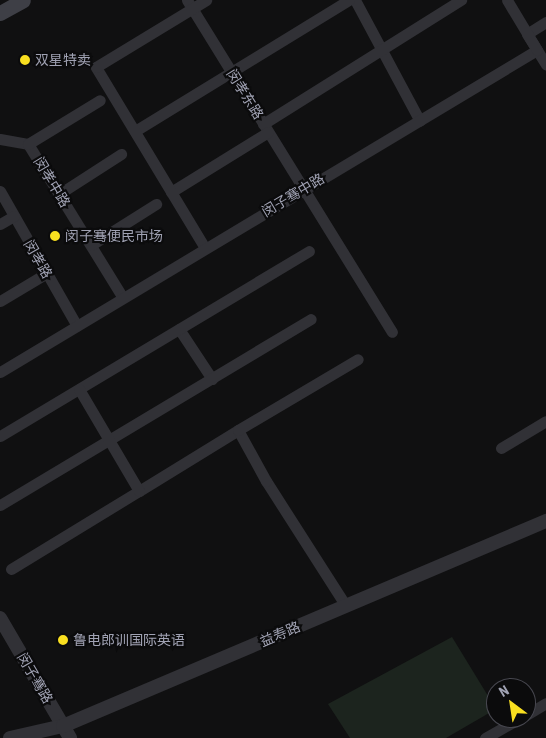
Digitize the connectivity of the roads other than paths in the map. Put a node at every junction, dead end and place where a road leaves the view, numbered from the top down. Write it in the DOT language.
graph roads {
  1 [pos="22,0"];
  2 [pos="206,0"];
  3 [pos="350,0"];
  4 [pos="355,0"];
  5 [pos="461,0"];
  6 [pos="507,0"];
  7 [pos="189,4"];
  8 [pos="0,13"];
  9 [pos="546,22"];
  10 [pos="527,34"];
  11 [pos="381,50"];
  12 [pos="537,50"];
  13 [pos="546,64"];
  14 [pos="230,71"];
  15 [pos="100,100"];
  16 [pos="420,121"];
  17 [pos="265,128"];
  18 [pos="135,131"];
  19 [pos="0,139"];
  20 [pos="28,144"];
  21 [pos="121,154"];
  22 [pos="303,189"];
  23 [pos="0,191"];
  24 [pos="171,192"];
  25 [pos="58,194"];
  26 [pos="156,204"];
  27 [pos="14,216"];
  28 [pos="0,224"];
  29 [pos="90,245"];
  30 [pos="205,248"];
  31 [pos="309,251"];
  32 [pos="47,273"];
  33 [pos="122,296"];
  34 [pos="0,301"];
  35 [pos="311,319"];
  36 [pos="77,326"];
  37 [pos="180,329"];
  38 [pos="392,332"];
  39 [pos="358,359"];
  40 [pos="0,372"];
  41 [pos="212,379"];
  42 [pos="79,389"];
  43 [pos="546,421"];
  44 [pos="238,430"];
  45 [pos="0,436"];
  46 [pos="110,439"];
  47 [pos="501,448"];
  48 [pos="139,491"];
  49 [pos="0,505"];
  50 [pos="546,521"];
  51 [pos="11,569"];
  52 [pos="346,606"];
  53 [pos="0,618"];
  54 [pos="502,728"];
  55 [pos="66,732"];
  56 [pos="10,738"];
  57 [pos="485,738"];
  1 -- 8 [label="main road"];
  2 -- 7 [label="street"];
  3 -- 14 [label="street"];
  4 -- 11 [label="street"];
  5 -- 11 [label="street"];
  6 -- 10 [label="street"];
  7 -- 14 [label="street, 闵孝东路"];
  7 -- 18 [label="street"];
  9 -- 10 [label="street"];
  10 -- 12 [label="street"];
  11 -- 16 [label="street"];
  11 -- 17 [label="street"];
  12 -- 13 [label="street"];
  12 -- 16 [label="street, 闵子骞中路"];
  14 -- 17 [label="street, 闵孝东路"];
  14 -- 18 [label="street"];
  15 -- 20 [label="street"];
  16 -- 22 [label="street, 闵子骞中路"];
  17 -- 22 [label="street, 闵孝东路"];
  17 -- 24 [label="street"];
  18 -- 24 [label="street"];
  19 -- 20 [label="street, 闵孝中路"];
  20 -- 25 [label="street, 闵孝中路"];
  21 -- 25 [label="street"];
  22 -- 30 [label="street, 闵子骞中路"];
  22 -- 38 [label="street, 闵孝东路"];
  23 -- 27 [label="street, 闵孝路"];
  24 -- 30 [label="street"];
  25 -- 29 [label="street, 闵孝中路"];
  26 -- 29 [label="street"];
  27 -- 28 [label="street"];
  27 -- 32 [label="street, 闵孝路"];
  29 -- 33 [label="street, 闵孝中路"];
  30 -- 33 [label="street, 闵子骞中路"];
  31 -- 37 [label="street"];
  32 -- 34 [label="street"];
  32 -- 36 [label="street, 闵孝路"];
  33 -- 36 [label="street, 闵子骞中路"];
  35 -- 41 [label="street"];
  36 -- 40 [label="street, 闵子骞中路"];
  37 -- 41 [label="street"];
  37 -- 42 [label="street"];
  39 -- 44 [label="street"];
  41 -- 46 [label="street"];
  42 -- 45 [label="street"];
  42 -- 46 [label="street"];
  43 -- 47 [label="street"];
  44 -- 48 [label="street"];
  44 -- 52 [label="street"];
  46 -- 48 [label="street"];
  46 -- 49 [label="street"];
  48 -- 51 [label="street"];
  50 -- 52 [label="street, 益寿路"];
  52 -- 55 [label="street, 益寿路"];
  53 -- 55 [label="street, 闵子骞路"];
  54 -- 57 [label="street"];
  55 -- 56 [label="street, 益寿路"];
}
